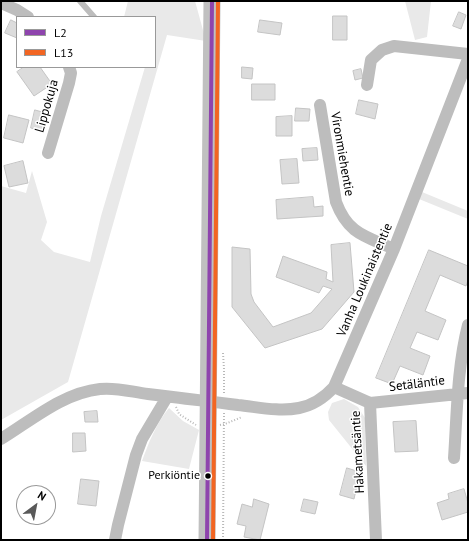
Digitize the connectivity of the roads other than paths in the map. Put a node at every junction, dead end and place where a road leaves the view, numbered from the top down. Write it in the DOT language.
graph roads {
  1 [pos="80,1"];
  2 [pos="212,1"];
  3 [pos="1,3"];
  4 [pos="26,16"];
  5 [pos="93,16"];
  6 [pos="468,54"];
  7 [pos="468,59"];
  8 [pos="69,68"];
  9 [pos="366,85"];
  10 [pos="320,105"];
  11 [pos="48,153"];
  12 [pos="394,249"];
  13 [pos="468,325"];
  14 [pos="334,387"];
  15 [pos="463,393"];
  16 [pos="167,397"];
  17 [pos="209,401"];
  18 [pos="370,403"];
  19 [pos="1,439"];
  20 [pos="454,458"];
  21 [pos="115,540"];
  22 [pos="207,540"];
  23 [pos="376,540"];
  1 -- 5 [label="lane"];
  2 -- 17 [label="street"];
  3 -- 4 [label="street"];
  6 -- 9 [label="street"];
  7 -- 12 [label="street, Vanha Loukinaistentie"];
  8 -- 11 [label="street, Lippokuja"];
  10 -- 12 [label="street, Vironmiehentie"];
  12 -- 14 [label="street, Vanha Loukinaistentie"];
  13 -- 15 [label="street"];
  14 -- 17 [label="street, Vanha Loukinaistentie"];
  14 -- 18 [label="street, Hakametsäntie"];
  15 -- 18 [label="street, Setäläntie"];
  15 -- 20 [label="street"];
  16 -- 17 [label="street"];
  16 -- 19 [label="street"];
  16 -- 21 [label="street"];
  17 -- 22 [label="street"];
  18 -- 23 [label="street, Hakametsäntie"];
}
